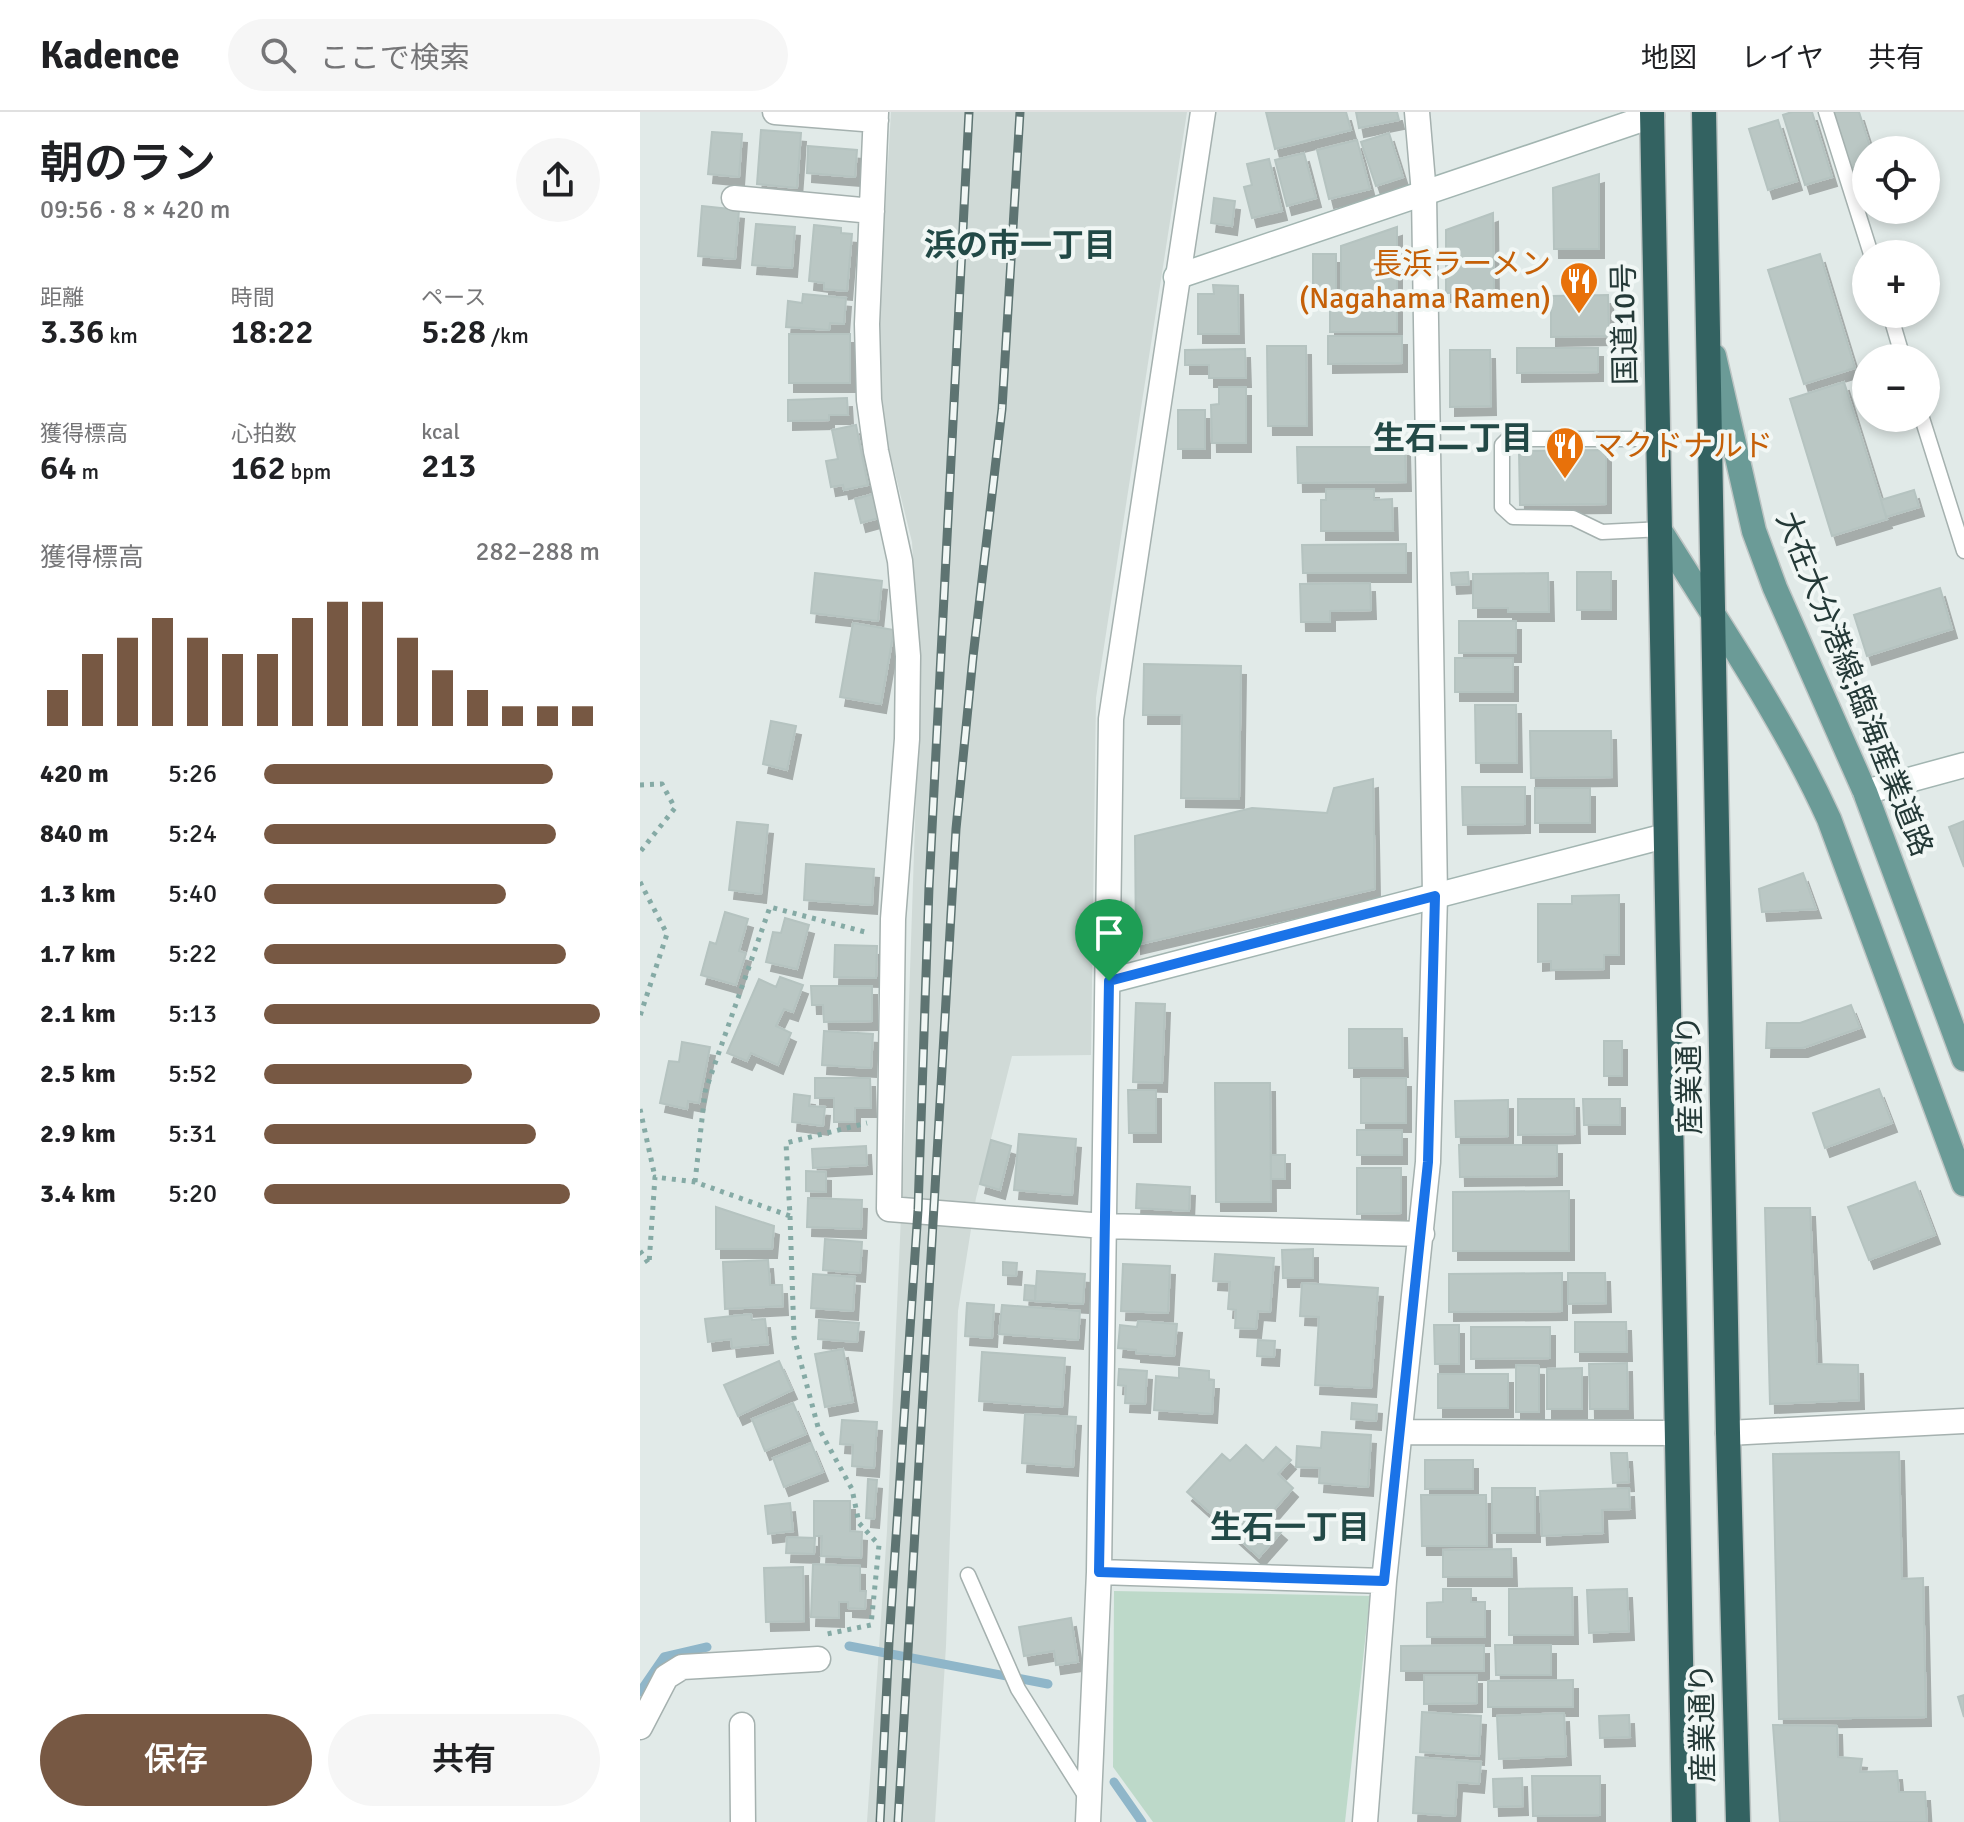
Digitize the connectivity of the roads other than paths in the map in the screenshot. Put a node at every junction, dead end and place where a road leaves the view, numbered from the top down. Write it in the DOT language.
graph roads {
  1 [pos="775,112"];
  2 [pos="1203,112"];
  3 [pos="1417,112"];
  4 [pos="1704,112"];
  5 [pos="1826,112"];
  6 [pos="1652,114"];
  7 [pos="876,116"];
  8 [pos="1424,194"];
  9 [pos="734,198"];
  10 [pos="872,211"];
  11 [pos="1867,240"];
  12 [pos="1176,277"];
  13 [pos="1708,326"];
  14 [pos="1926,432"];
  15 [pos="1660,439"];
  16 [pos="1663,532"];
  17 [pos="1964,551"];
  18 [pos="1712,614"];
  19 [pos="1964,765"];
  20 [pos="1865,792"];
  21 [pos="1665,836"];
  22 [pos="1435,896"];
  23 [pos="1109,981"];
  24 [pos="1964,1059"];
  25 [pos="1964,1184"];
  26 [pos="1104,1226"];
  27 [pos="1422,1234"];
  28 [pos="1964,1421"];
  29 [pos="1400,1432"];
  30 [pos="1675,1433"];
  31 [pos="1728,1433"];
  32 [pos="1099,1572"];
  33 [pos="968,1575"];
  34 [pos="1384,1581"];
  35 [pos="818,1659"];
  36 [pos="742,1725"];
  37 [pos="640,1727"];
  38 [pos="1089,1812"];
  39 [pos="743,1822"];
  40 [pos="1365,1822"];
  41 [pos="1684,1822"];
  42 [pos="1738,1822"];
  1 -- 7 [label="street"];
  2 -- 12 [label="street"];
  3 -- 8 [label="street"];
  4 -- 13 [label="highway"];
  5 -- 11 [label="lane"];
  6 -- 8 [label="street"];
  6 -- 15 [label="highway, 国道10号"];
  7 -- 10 [label="street"];
  8 -- 12 [label="street"];
  8 -- 22 [label="street"];
  9 -- 10 [label="street"];
  10 -- 26 [label="street"];
  12 -- 23 [label="street"];
  13 -- 18 [label="highway, 産業通り"];
  13 -- 20 [label="main road, 大在大分港線;臨海産業道路"];
  14 -- 17 [label="lane"];
  15 -- 16 [label="highway, 国道10号"];
  15 -- 16 [label="lane"];
  16 -- 18 [label="main road"];
  16 -- 21 [label="highway, 産業通り"];
  18 -- 25 [label="main road"];
  18 -- 31 [label="highway, 産業通り"];
  19 -- 20 [label="street"];
  20 -- 24 [label="main road, 大在大分港線;臨海産業道路"];
  21 -- 22 [label="street"];
  21 -- 30 [label="highway, 産業通り"];
  22 -- 23 [label="street"];
  22 -- 27 [label="street"];
  23 -- 26 [label="street"];
  26 -- 27 [label="street"];
  26 -- 32 [label="street"];
  27 -- 29 [label="street"];
  28 -- 31 [label="street"];
  29 -- 30 [label="street"];
  29 -- 34 [label="street"];
  30 -- 41 [label="highway, 産業通り"];
  31 -- 42 [label="highway, 産業通り"];
  32 -- 34 [label="street"];
  32 -- 38 [label="street"];
  33 -- 38 [label="lane"];
  34 -- 40 [label="street"];
  35 -- 37 [label="street"];
  36 -- 39 [label="street"];
}
